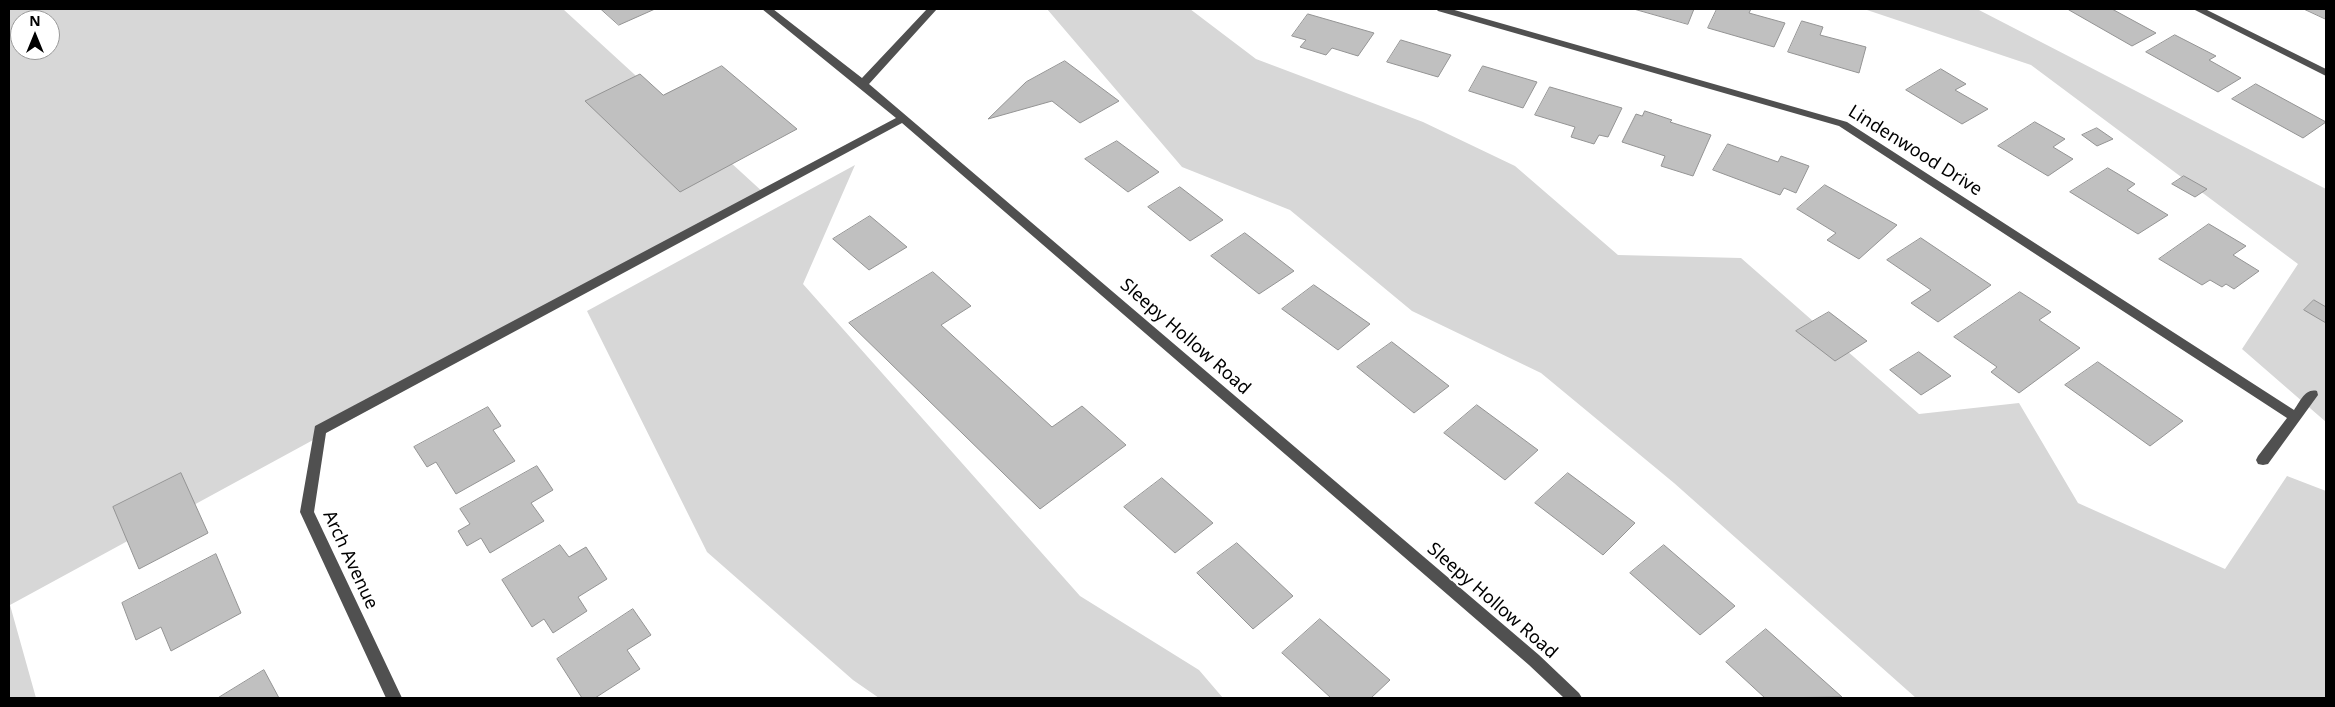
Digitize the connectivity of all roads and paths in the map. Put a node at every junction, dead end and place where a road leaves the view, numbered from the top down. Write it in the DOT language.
graph roads {
  1 [pos="767,9"];
  2 [pos="932,9"];
  3 [pos="1441,9"];
  4 [pos="2198,9"];
  5 [pos="2326,73"];
  6 [pos="864,84"];
  7 [pos="903,118"];
  8 [pos="2312,395"];
  9 [pos="2295,417"];
  10 [pos="2263,460"];
  11 [pos="394,698"];
  12 [pos="1574,698"];
  1 -- 6 [label="street, Sleepy Hollow Road"];
  2 -- 6 [label="street"];
  3 -- 9 [label="street, Lindenwood Drive"];
  4 -- 5 [label="street"];
  6 -- 7 [label="street, Sleepy Hollow Road"];
  7 -- 11 [label="street, Arch Avenue"];
  7 -- 12 [label="street, Sleepy Hollow Road"];
  8 -- 9 [label="street"];
  9 -- 10 [label="street"];
}
